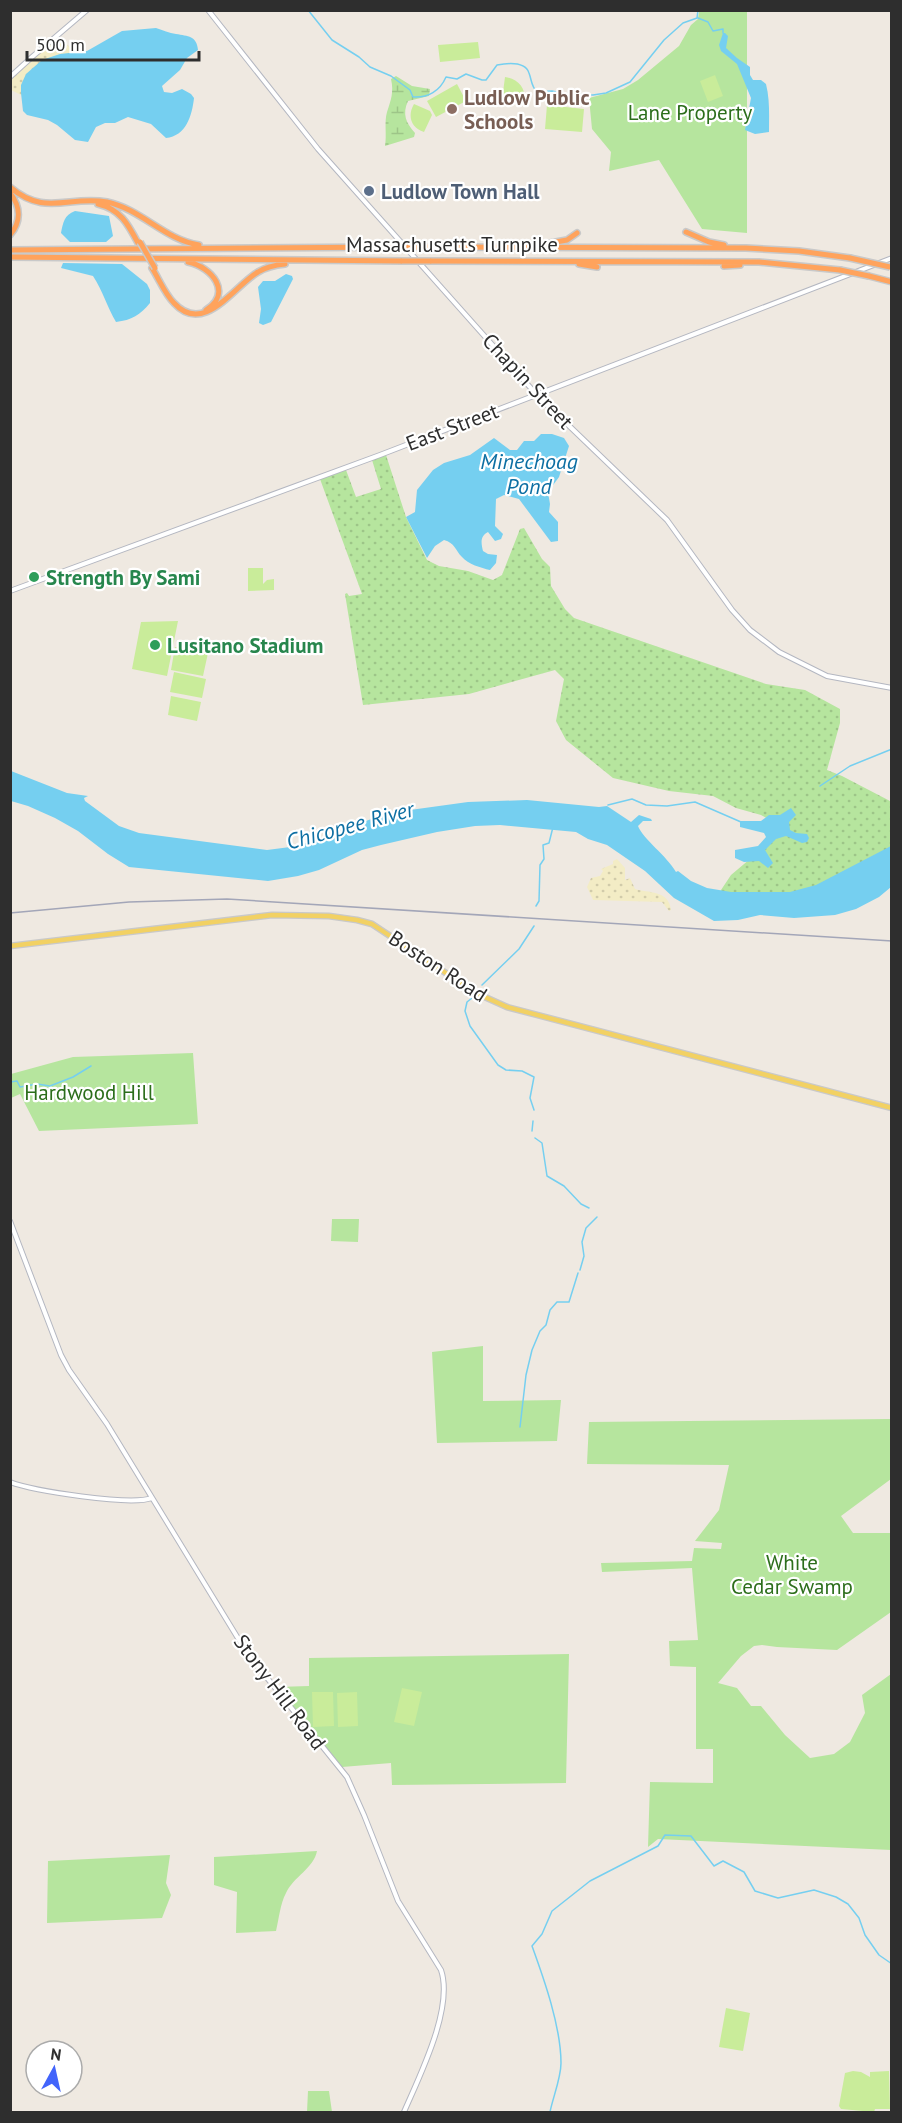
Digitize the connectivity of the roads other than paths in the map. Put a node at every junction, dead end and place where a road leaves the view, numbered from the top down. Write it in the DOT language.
graph roads {
  1 [pos="87,10"];
  2 [pos="208,10"];
  3 [pos="10,78"];
  4 [pos="10,191"];
  5 [pos="91,201"];
  6 [pos="686,232"];
  7 [pos="577,233"];
  8 [pos="10,236"];
  9 [pos="139,242"];
  10 [pos="252,247"];
  11 [pos="502,247"];
  12 [pos="743,248"];
  13 [pos="10,250"];
  14 [pos="10,257"];
  15 [pos="891,258"];
  16 [pos="160,260"];
  17 [pos="349,261"];
  18 [pos="547,261"];
  19 [pos="784,264"];
  20 [pos="724,266"];
  21 [pos="597,267"];
  22 [pos="891,267"];
  23 [pos="154,268"];
  24 [pos="891,282"];
  25 [pos="537,395"];
  26 [pos="10,591"];
  27 [pos="891,688"];
  28 [pos="10,946"];
  29 [pos="891,1108"];
  30 [pos="10,1221"];
  31 [pos="10,1482"];
  32 [pos="152,1498"];
  33 [pos="404,2112"];
  1 -- 3 [label="main road"];
  2 -- 25 [label="main road, Chapin Street"];
  4 -- 5 [label="highway"];
  4 -- 8 [label="highway"];
  4 -- 9 [label="highway"];
  5 -- 9 [label="highway"];
  5 -- 10 [label="highway"];
  6 -- 12 [label="highway"];
  7 -- 11 [label="highway"];
  9 -- 23 [label="highway, bridge"];
  10 -- 11 [label="highway, Massachusetts Turnpike, bridge"];
  10 -- 13 [label="highway, Massachusetts Turnpike"];
  11 -- 12 [label="highway, Massachusetts Turnpike"];
  12 -- 22 [label="highway, Massachusetts Turnpike, bridge"];
  14 -- 16 [label="highway, Massachusetts Turnpike"];
  15 -- 25 [label="main road, East Street"];
  16 -- 17 [label="highway, Massachusetts Turnpike"];
  16 -- 23 [label="highway"];
  17 -- 18 [label="highway, Massachusetts Turnpike, bridge"];
  17 -- 23 [label="highway"];
  18 -- 19 [label="highway, Massachusetts Turnpike"];
  18 -- 21 [label="highway"];
  19 -- 20 [label="highway"];
  19 -- 24 [label="highway, Massachusetts Turnpike, bridge"];
  25 -- 26 [label="main road, East Street"];
  25 -- 27 [label="main road, Chapin Street"];
  28 -- 29 [label="main road, Boston Road"];
  30 -- 32 [label="main road, Stony Hill Road"];
  31 -- 32 [label="main road"];
  32 -- 33 [label="main road, Stony Hill Road"];
}
